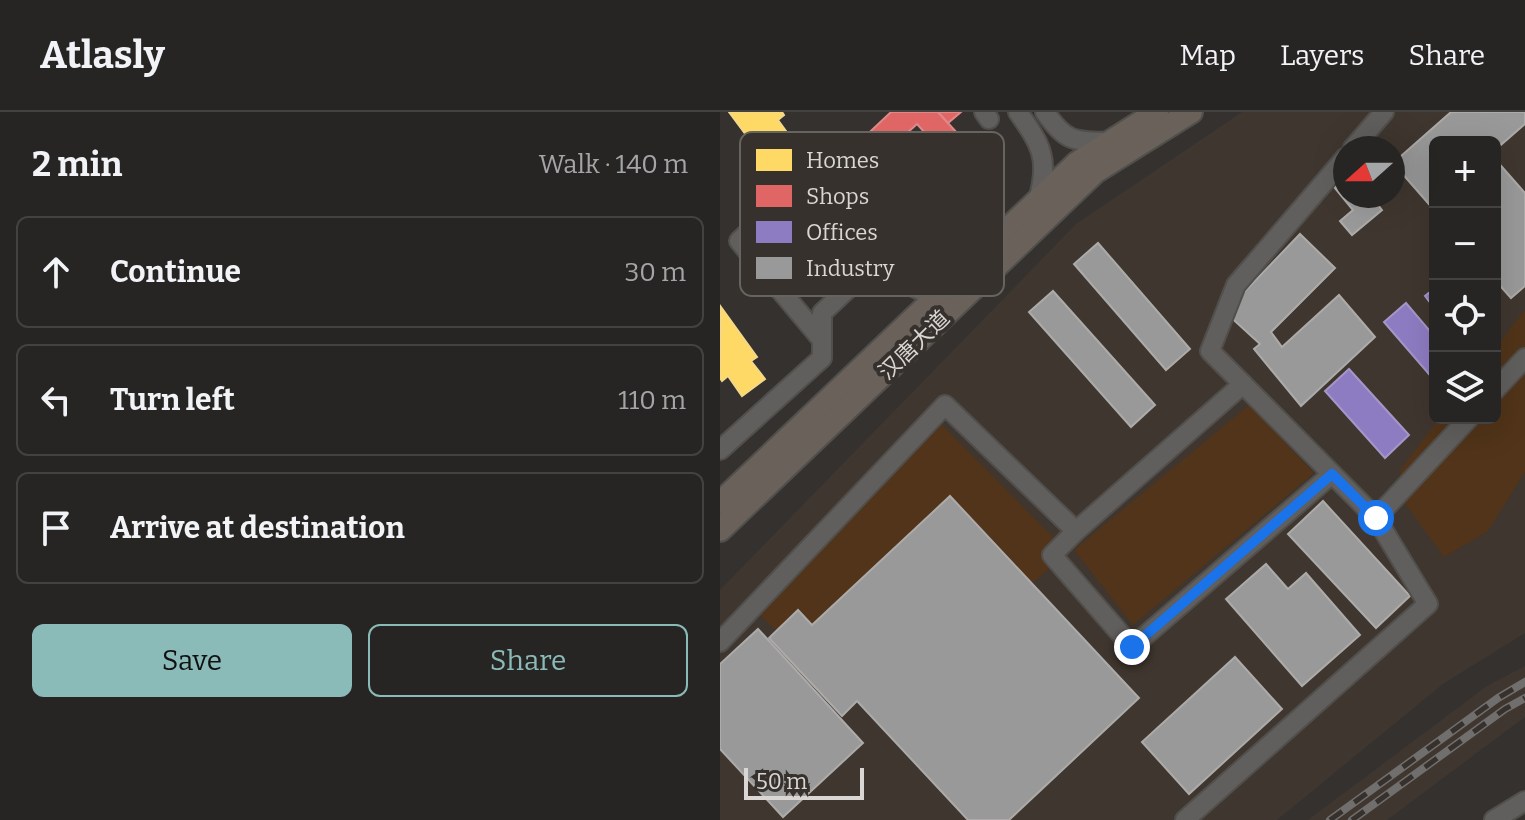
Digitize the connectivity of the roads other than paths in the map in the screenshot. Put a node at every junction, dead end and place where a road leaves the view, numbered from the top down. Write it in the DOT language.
graph roads {
  1 [pos="1018,112"];
  2 [pos="1045,112"];
  3 [pos="1157,112"];
  4 [pos="1191,112"];
  5 [pos="1384,112"];
  6 [pos="1363,136"];
  7 [pos="1110,142"];
  8 [pos="1333,172"];
  9 [pos="1038,200"];
  10 [pos="1004,232"];
  11 [pos="1004,259"];
  12 [pos="781,296"];
  13 [pos="840,296"];
  14 [pos="931,296"];
  15 [pos="965,296"];
  16 [pos="935,298"];
  17 [pos="822,349"];
  18 [pos="1525,358"];
  19 [pos="845,384"];
  20 [pos="1243,384"];
  21 [pos="1501,384"];
  22 [pos="1463,424"];
  23 [pos="720,450"];
  24 [pos="1332,474"];
  25 [pos="720,503"];
  26 [pos="1376,518"];
  27 [pos="720,530"];
  28 [pos="1076,531"];
  29 [pos="720,642"];
  30 [pos="1525,801"];
  31 [pos="1504,817"];
  32 [pos="1185,820"];
  1 -- 9 [label="street"];
  2 -- 7 [label="street"];
  3 -- 7 [label="main road, 汉唐大道"];
  4 -- 11 [label="main road, 汉唐大道"];
  5 -- 6 [label="street"];
  7 -- 9 [label="main road, 汉唐大道"];
  8 -- 20 [label="street"];
  9 -- 10 [label="main road, 汉唐大道"];
  12 -- 17 [label="street"];
  13 -- 17 [label="street"];
  14 -- 16 [label="street"];
  15 -- 27 [label="main road, 汉唐大道"];
  16 -- 19 [label="main road, 汉唐大道"];
  17 -- 19 [label="street"];
  17 -- 23 [label="street"];
  18 -- 21 [label="street"];
  19 -- 25 [label="main road, 汉唐大道"];
  20 -- 24 [label="street"];
  20 -- 28 [label="street"];
  22 -- 26 [label="street"];
  24 -- 26 [label="street"];
  24 -- 28 [label="street"];
  26 -- 32 [label="street"];
  28 -- 29 [label="street"];
  30 -- 31 [label="street"];
}
